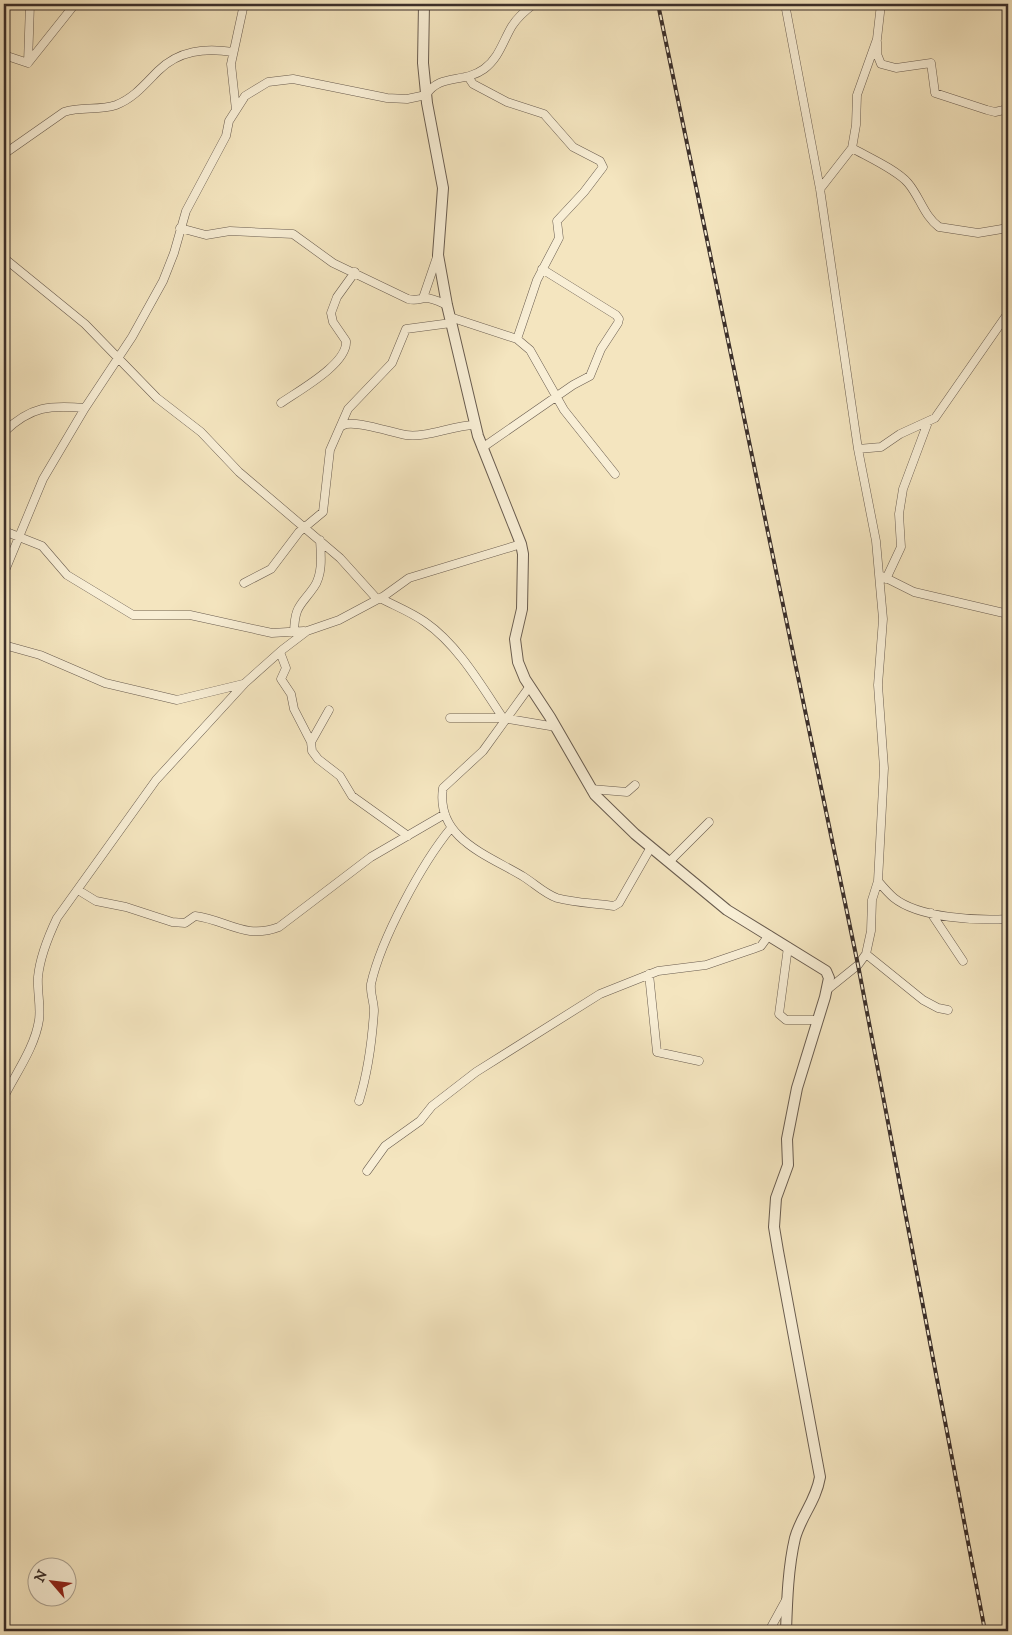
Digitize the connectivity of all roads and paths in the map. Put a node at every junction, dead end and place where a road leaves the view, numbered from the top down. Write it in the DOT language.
graph roads {
  1 [pos="30,4"];
  2 [pos="75,4"];
  3 [pos="244,4"];
  4 [pos="424,4"];
  5 [pos="534,4"];
  6 [pos="785,4"];
  7 [pos="882,4"];
  8 [pos="877,39"];
  9 [pos="233,52"];
  10 [pos="4,55"];
  11 [pos="28,64"];
  12 [pos="469,78"];
  13 [pos="426,96"];
  14 [pos="1008,109"];
  15 [pos="236,110"];
  16 [pos="852,148"];
  17 [pos="4,154"];
  18 [pos="820,189"];
  19 [pos="180,228"];
  20 [pos="1008,228"];
  21 [pos="438,255"];
  22 [pos="4,258"];
  23 [pos="542,269"];
  24 [pos="355,272"];
  25 [pos="423,298"];
  26 [pos="447,305"];
  27 [pos="1008,313"];
  28 [pos="451,320"];
  29 [pos="517,338"];
  30 [pos="118,359"];
  31 [pos="556,396"];
  32 [pos="281,403"];
  33 [pos="86,408"];
  34 [pos="928,422"];
  35 [pos="476,425"];
  36 [pos="342,426"];
  37 [pos="5,430"];
  38 [pos="482,448"];
  39 [pos="858,449"];
  40 [pos="615,474"];
  41 [pos="4,524"];
  42 [pos="305,528"];
  43 [pos="4,531"];
  44 [pos="16,535"];
  45 [pos="320,540"];
  46 [pos="521,544"];
  47 [pos="4,573"];
  48 [pos="877,574"];
  49 [pos="886,579"];
  50 [pos="244,583"];
  51 [pos="379,598"];
  52 [pos="1008,614"];
  53 [pos="307,631"];
  54 [pos="294,632"];
  55 [pos="4,645"];
  56 [pos="280,652"];
  57 [pos="245,683"];
  58 [pos="530,686"];
  59 [pos="329,710"];
  60 [pos="450,718"];
  61 [pos="506,719"];
  62 [pos="556,727"];
  63 [pos="312,742"];
  64 [pos="635,785"];
  65 [pos="591,789"];
  66 [pos="445,814"];
  67 [pos="709,822"];
  68 [pos="451,828"];
  69 [pos="408,836"];
  70 [pos="651,847"];
  71 [pos="669,862"];
  72 [pos="878,881"];
  73 [pos="78,890"];
  74 [pos="931,913"];
  75 [pos="1008,919"];
  76 [pos="769,935"];
  77 [pos="788,947"];
  78 [pos="866,954"];
  79 [pos="963,961"];
  80 [pos="649,974"];
  81 [pos="827,990"];
  82 [pos="948,1010"];
  83 [pos="818,1020"];
  84 [pos="699,1061"];
  85 [pos="4,1097"];
  86 [pos="359,1101"];
  87 [pos="367,1172"];
  88 [pos="787,1599"];
  89 [pos="769,1631"];
  90 [pos="786,1631"];
  1 -- 11 [label="street"];
  2 -- 11 [label="street"];
  3 -- 9 [label="street"];
  4 -- 13 [label="street"];
  5 -- 12 [label="street"];
  6 -- 18 [label="street"];
  7 -- 8 [label="street"];
  8 -- 14 [label="street"];
  8 -- 16 [label="street"];
  9 -- 15 [label="street"];
  9 -- 17 [label="street"];
  10 -- 11 [label="street"];
  12 -- 13 [label="street"];
  12 -- 23 [label="street"];
  13 -- 15 [label="street"];
  13 -- 21 [label="street"];
  15 -- 19 [label="street"];
  16 -- 18 [label="street"];
  16 -- 20 [label="street"];
  18 -- 39 [label="street"];
  19 -- 24 [label="street"];
  19 -- 30 [label="street"];
  21 -- 25 [label="street"];
  21 -- 26 [label="street"];
  22 -- 30 [label="street"];
  23 -- 29 [label="street"];
  23 -- 31 [label="street"];
  24 -- 25 [label="street"];
  24 -- 32 [label="street"];
  25 -- 26 [label="street"];
  26 -- 28 [label="street"];
  27 -- 34 [label="street"];
  28 -- 29 [label="street"];
  28 -- 35 [label="street"];
  28 -- 36 [label="street"];
  29 -- 31 [label="street"];
  30 -- 33 [label="street"];
  30 -- 42 [label="street"];
  31 -- 38 [label="street"];
  31 -- 40 [label="street"];
  33 -- 37 [label="street"];
  33 -- 44 [label="street"];
  34 -- 39 [label="street"];
  34 -- 49 [label="street"];
  35 -- 36 [label="street"];
  35 -- 38 [label="street"];
  36 -- 42 [label="street"];
  38 -- 46 [label="street"];
  39 -- 48 [label="street"];
  41 -- 44 [label="street"];
  42 -- 45 [label="street"];
  42 -- 50 [label="street"];
  43 -- 44 [label="street"];
  44 -- 47 [label="street"];
  44 -- 54 [label="street"];
  45 -- 51 [label="street"];
  45 -- 54 [label="street"];
  46 -- 51 [label="street"];
  46 -- 58 [label="street"];
  48 -- 49 [label="street"];
  48 -- 72 [label="street"];
  49 -- 52 [label="street"];
  51 -- 53 [label="street"];
  51 -- 61 [label="street"];
  53 -- 54 [label="street"];
  53 -- 56 [label="street"];
  55 -- 57 [label="street"];
  56 -- 57 [label="street"];
  56 -- 63 [label="street"];
  57 -- 73 [label="street"];
  58 -- 61 [label="street"];
  58 -- 62 [label="street"];
  59 -- 63 [label="street"];
  60 -- 61 [label="street"];
  61 -- 62 [label="street"];
  61 -- 66 [label="street"];
  62 -- 65 [label="street"];
  63 -- 69 [label="street"];
  64 -- 65 [label="street"];
  65 -- 70 [label="street"];
  66 -- 68 [label="street"];
  66 -- 69 [label="street"];
  67 -- 71 [label="street"];
  68 -- 70 [label="street"];
  68 -- 86 [label="street"];
  69 -- 73 [label="street"];
  70 -- 71 [label="street"];
  71 -- 76 [label="street"];
  72 -- 74 [label="street"];
  72 -- 78 [label="street"];
  73 -- 85 [label="street"];
  74 -- 75 [label="street"];
  74 -- 79 [label="street"];
  76 -- 77 [label="street"];
  76 -- 80 [label="street"];
  77 -- 81 [label="street"];
  77 -- 83 [label="street"];
  78 -- 81 [label="street"];
  78 -- 82 [label="street"];
  80 -- 84 [label="street"];
  80 -- 87 [label="street"];
  81 -- 83 [label="street"];
  83 -- 88 [label="street"];
  88 -- 89 [label="street"];
  88 -- 90 [label="street"];
}
